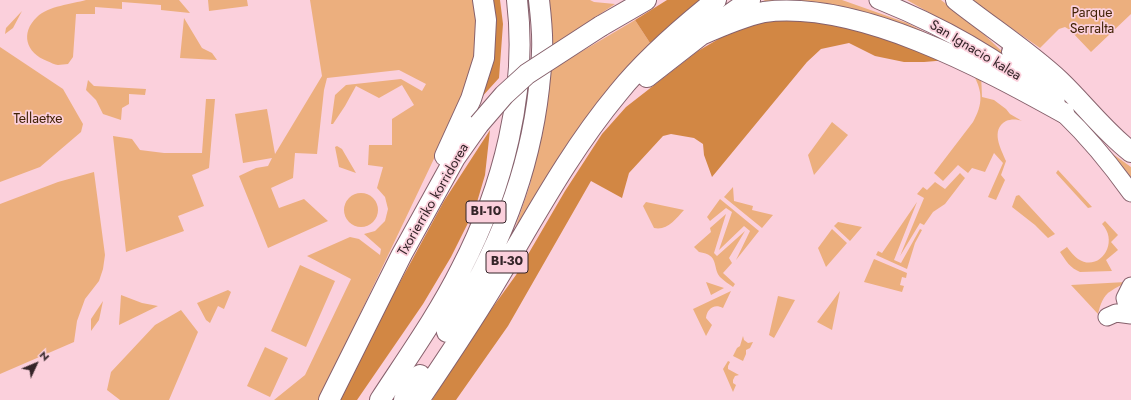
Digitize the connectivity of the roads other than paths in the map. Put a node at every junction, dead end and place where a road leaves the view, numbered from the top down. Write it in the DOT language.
graph roads {
  1 [pos="483,0"];
  2 [pos="517,0"];
  3 [pos="539,0"];
  4 [pos="646,0"];
  5 [pos="716,0"];
  6 [pos="750,0"];
  7 [pos="878,0"];
  8 [pos="956,0"];
  9 [pos="989,26"];
  10 [pos="701,35"];
  11 [pos="1070,120"];
  12 [pos="594,123"];
  13 [pos="1131,152"];
  14 [pos="1131,159"];
  15 [pos="1131,193"];
  16 [pos="402,254"];
  17 [pos="1131,286"];
  18 [pos="1130,314"];
  19 [pos="1107,316"];
  20 [pos="329,400"];
  21 [pos="380,400"];
  22 [pos="404,400"];
  23 [pos="420,400"];
  1 -- 16 [label="highway"];
  2 -- 21 [label="highway, BI-10"];
  3 -- 22 [label="highway, BI-10"];
  4 -- 16 [label="highway, Txorierriko korridorea, bridge"];
  5 -- 12 [label="highway, BI-30"];
  6 -- 10 [label="highway"];
  7 -- 11 [label="main road, San Ignacio kalea"];
  8 -- 9 [label="highway"];
  9 -- 11 [label="highway"];
  9 -- 13 [label="highway"];
  10 -- 11 [label="highway"];
  10 -- 12 [label="highway"];
  11 -- 14 [label="main road"];
  11 -- 15 [label="main road, San Ignacio kalea"];
  12 -- 23 [label="highway, BI-30"];
  16 -- 20 [label="highway, Txorierriko korridorea"];
  17 -- 18 [label="main road"];
  18 -- 19 [label="main road"];
}
